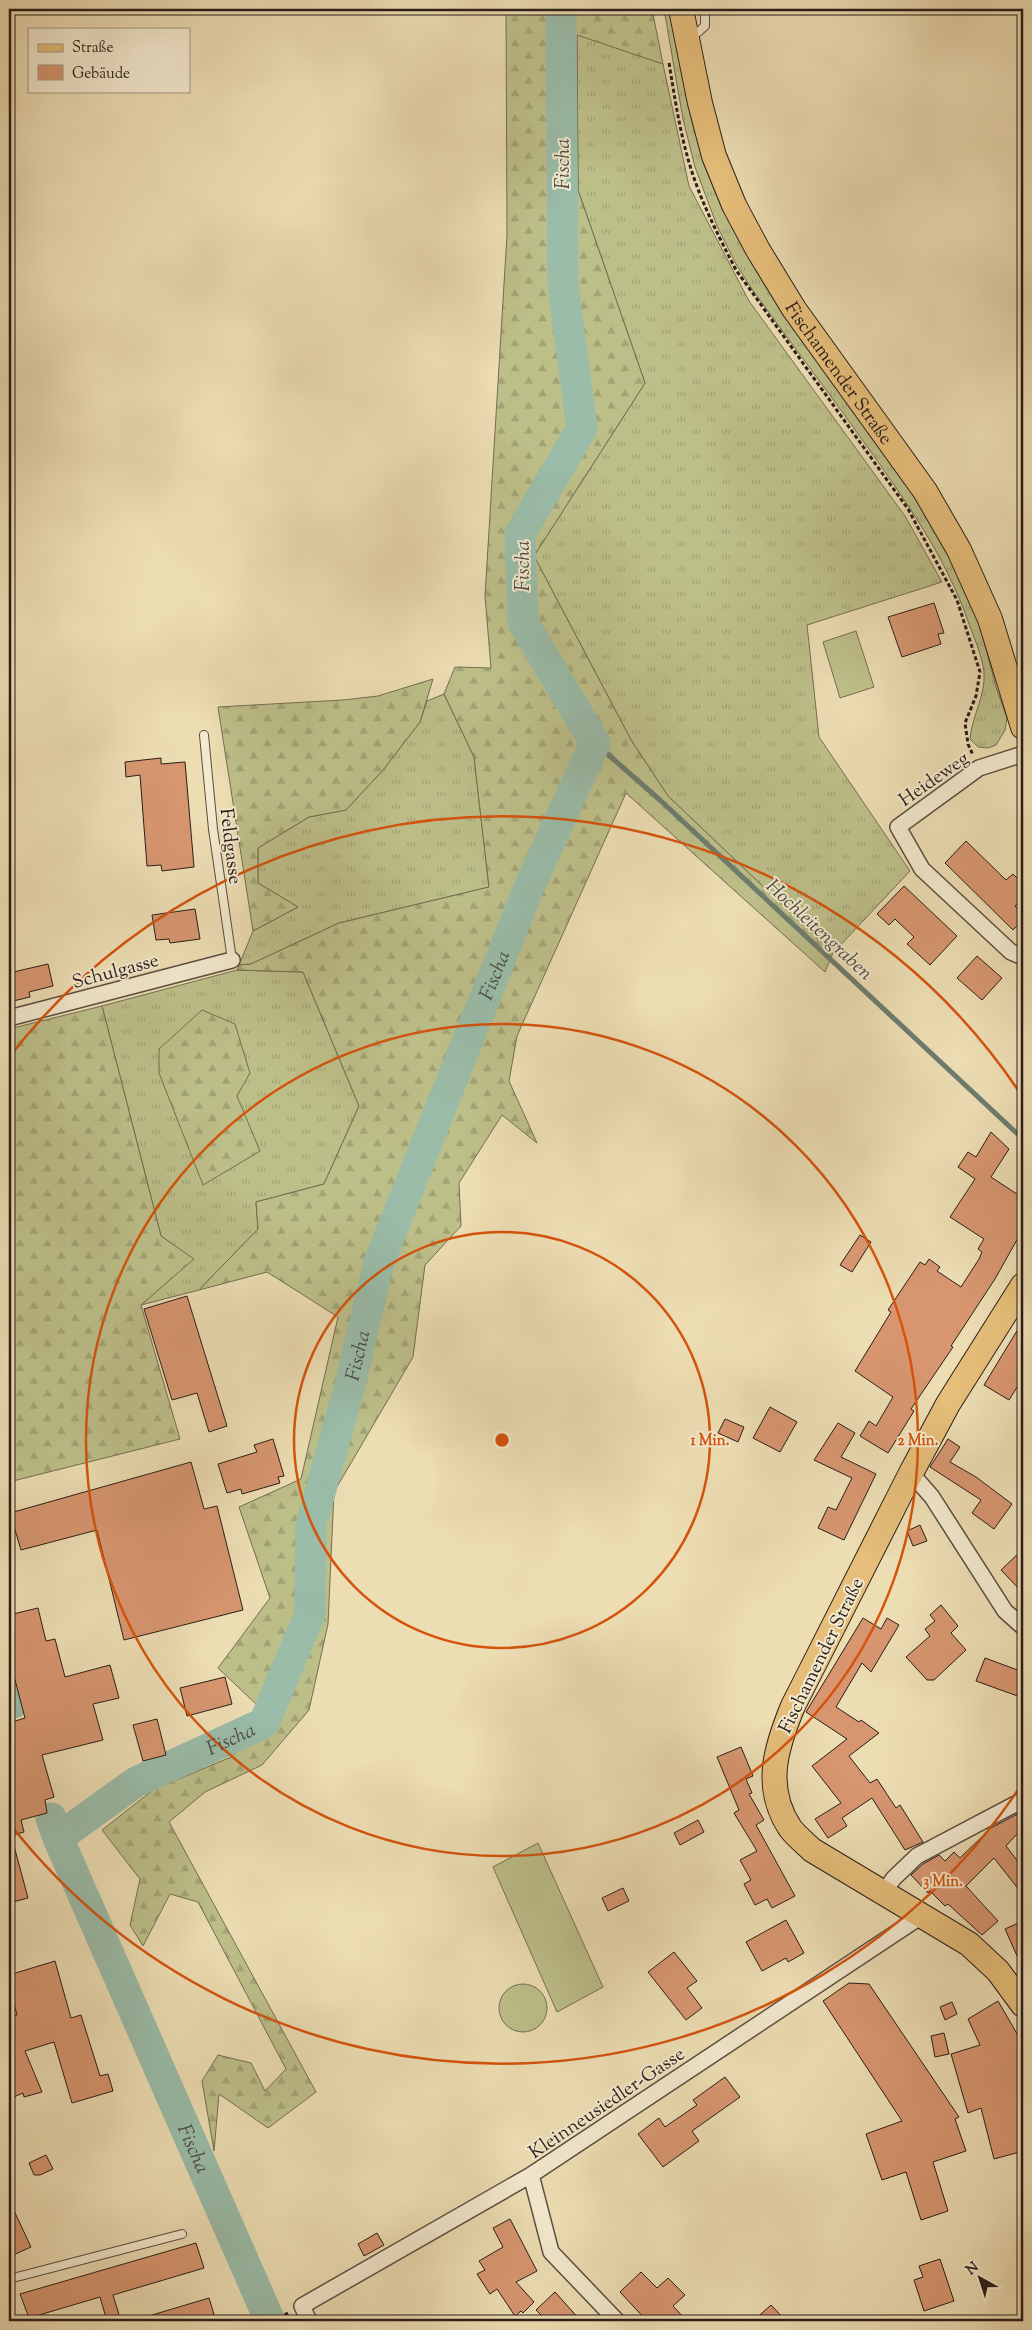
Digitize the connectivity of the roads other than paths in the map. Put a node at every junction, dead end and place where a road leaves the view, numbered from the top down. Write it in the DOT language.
graph roads {
  1 [pos="681,9"];
  2 [pos="705,9"];
  3 [pos="688,40"];
  4 [pos="1023,727"];
  5 [pos="204,735"];
  6 [pos="1023,754"];
  7 [pos="1023,957"];
  8 [pos="232,960"];
  9 [pos="9,1018"];
  10 [pos="1023,1285"];
  11 [pos="911,1473"];
  12 [pos="1023,1627"];
  13 [pos="1023,1800"];
  14 [pos="883,1893"];
  15 [pos="923,1915"];
  16 [pos="1023,2005"];
  17 [pos="531,2176"];
  18 [pos="182,2234"];
  19 [pos="9,2279"];
  20 [pos="309,2321"];
  21 [pos="617,2321"];
  1 -- 3 [label="main road, Fischamender Straße"];
  2 -- 3 [label="lane"];
  3 -- 4 [label="main road, Fischamender Straße"];
  5 -- 8 [label="lane, Feldgasse"];
  6 -- 7 [label="street, Heideweg"];
  8 -- 9 [label="street, Schulgasse"];
  10 -- 11 [label="main road, Fischamender Straße"];
  11 -- 12 [label="street"];
  11 -- 14 [label="main road, Fischamender Straße"];
  13 -- 14 [label="street"];
  14 -- 15 [label="main road, Fischamender Straße"];
  15 -- 16 [label="main road, Fischamender Straße"];
  15 -- 17 [label="street, Kleinneusiedler-Gasse"];
  17 -- 20 [label="street, Kleinneusiedler-Gasse"];
  17 -- 21 [label="street"];
  18 -- 19 [label="lane"];
}
